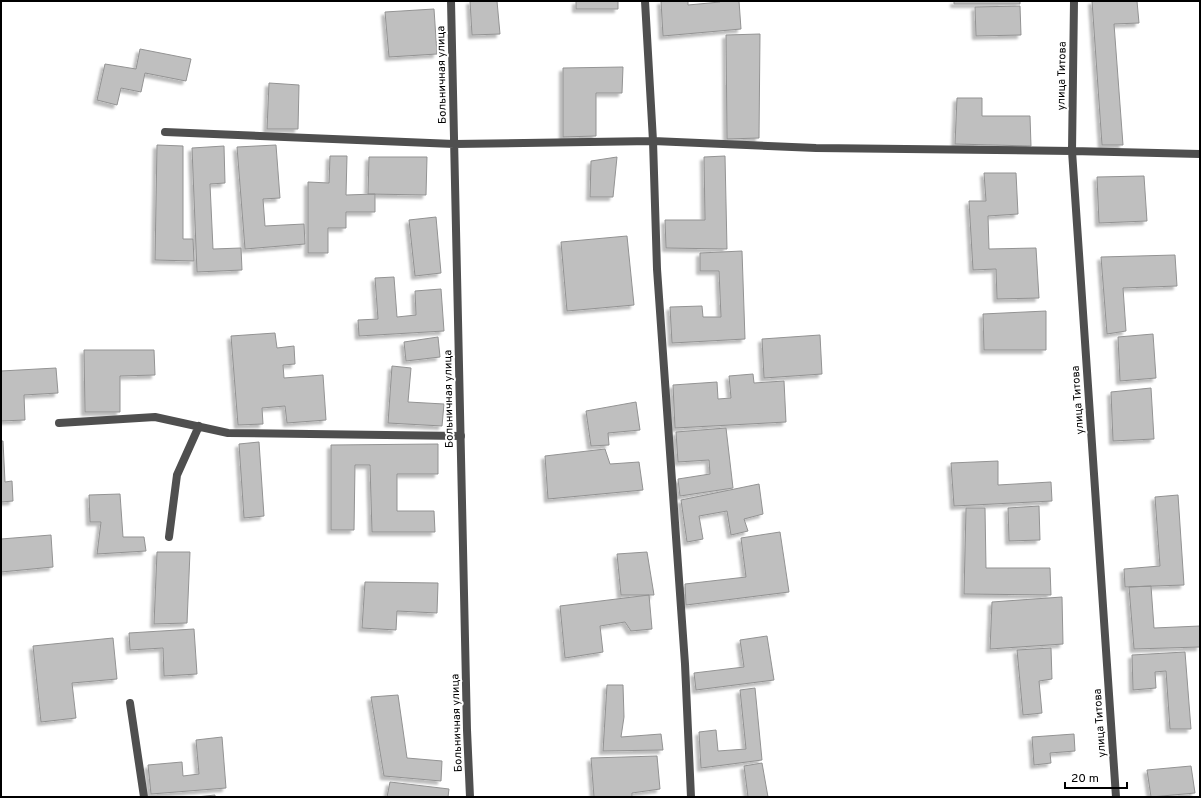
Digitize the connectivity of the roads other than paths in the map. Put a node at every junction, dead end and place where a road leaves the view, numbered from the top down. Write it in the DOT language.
graph roads {
  1 [pos="451,1"];
  2 [pos="645,1"];
  3 [pos="1074,1"];
  4 [pos="166,132"];
  5 [pos="653,141"];
  6 [pos="454,144"];
  7 [pos="1072,151"];
  8 [pos="1200,154"];
  9 [pos="59,423"];
  10 [pos="199,426"];
  11 [pos="461,436"];
  12 [pos="169,537"];
  13 [pos="130,703"];
  14 [pos="144,797"];
  15 [pos="470,797"];
  16 [pos="691,797"];
  17 [pos="1116,797"];
  1 -- 6 [label="street, Больничная улица"];
  2 -- 5 [label="street"];
  3 -- 7 [label="street, улица Титова"];
  4 -- 6 [label="street"];
  5 -- 6 [label="street"];
  5 -- 7 [label="street"];
  5 -- 16 [label="street"];
  6 -- 11 [label="street, Больничная улица"];
  7 -- 8 [label="street"];
  7 -- 17 [label="street, улица Титова"];
  9 -- 10 [label="street"];
  10 -- 11 [label="street"];
  10 -- 12 [label="street"];
  11 -- 15 [label="street, Больничная улица"];
  13 -- 14 [label="street"];
}
